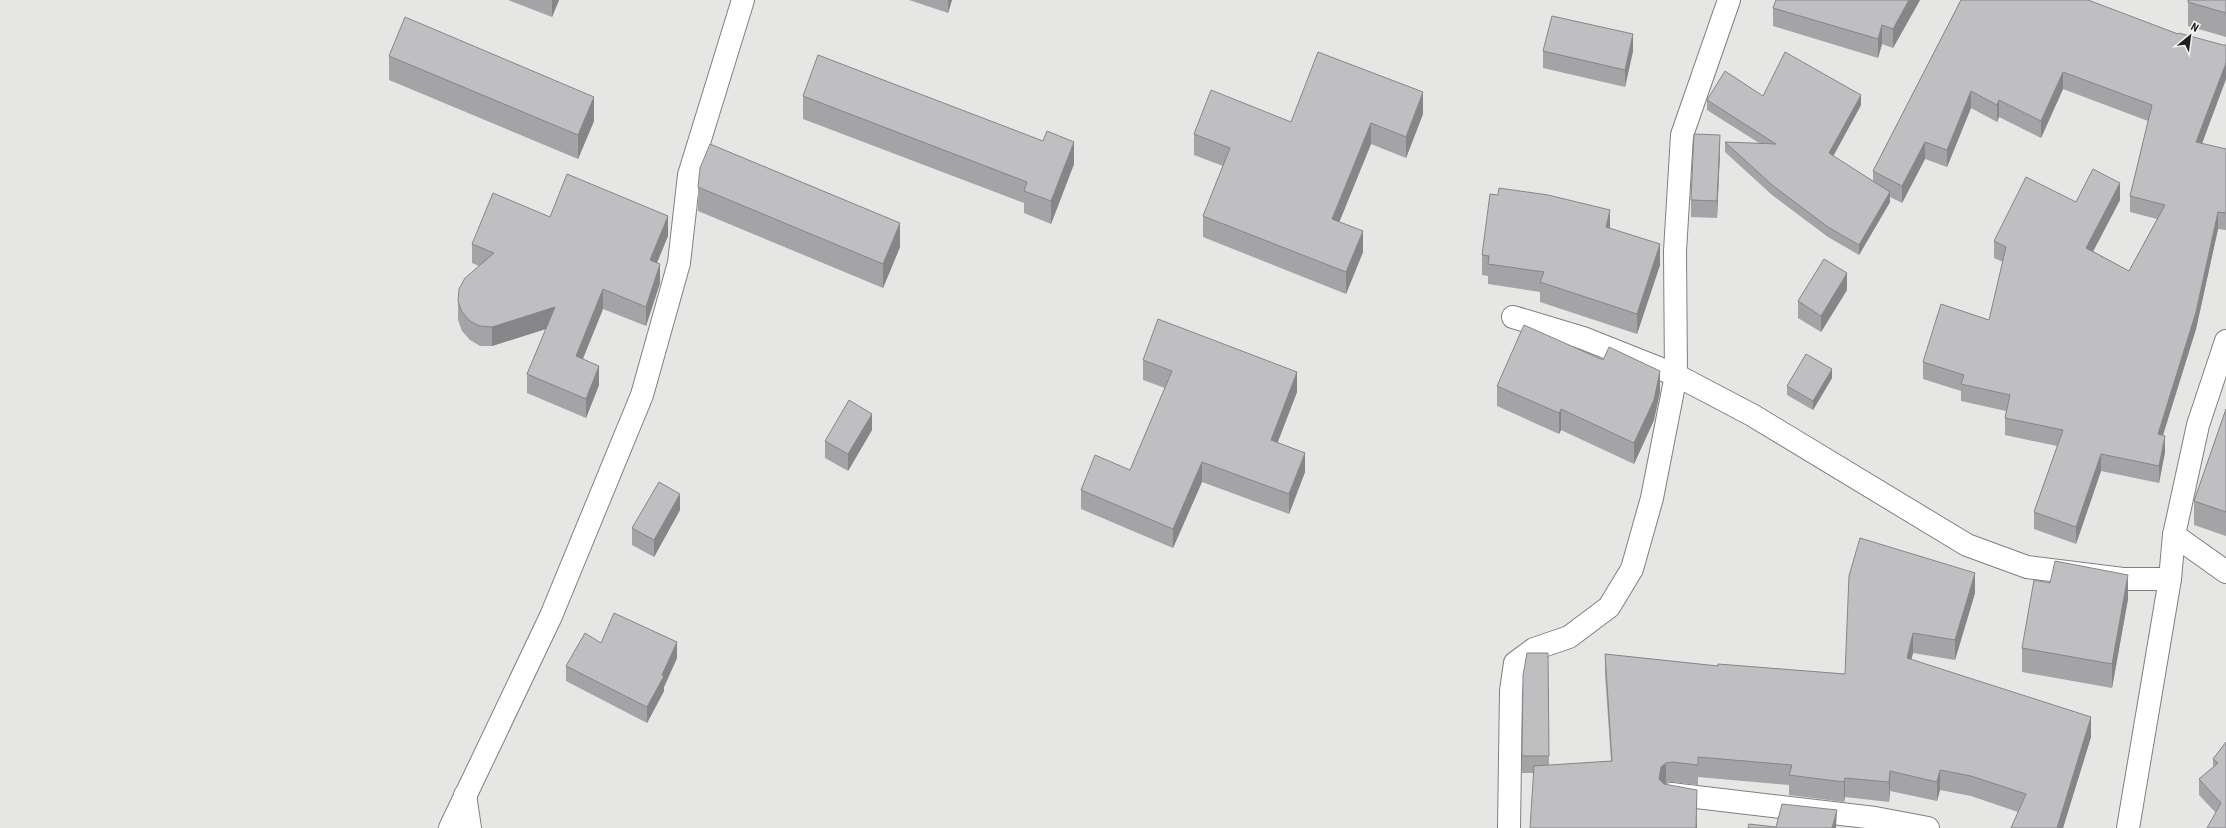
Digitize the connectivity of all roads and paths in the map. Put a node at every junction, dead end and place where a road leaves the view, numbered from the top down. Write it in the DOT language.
graph roads {
  1 [pos="743,0"];
  2 [pos="1729,0"];
  3 [pos="1513,318"];
  4 [pos="2226,341"];
  5 [pos="1676,375"];
  6 [pos="2174,535"];
  7 [pos="2226,572"];
  8 [pos="2170,579"];
  9 [pos="1671,794"];
  10 [pos="465,795"];
  11 [pos="450,828"];
  12 [pos="470,828"];
  13 [pos="1509,828"];
  14 [pos="1928,828"];
  15 [pos="2128,828"];
  1 -- 10 [label="street"];
  2 -- 5 [label="street"];
  3 -- 5 [label="street"];
  4 -- 6 [label="street"];
  5 -- 8 [label="street"];
  5 -- 13 [label="street"];
  6 -- 7 [label="street"];
  6 -- 8 [label="street"];
  8 -- 15 [label="street"];
  9 -- 14 [label="street"];
  10 -- 11 [label="street"];
  10 -- 12 [label="street"];
}
